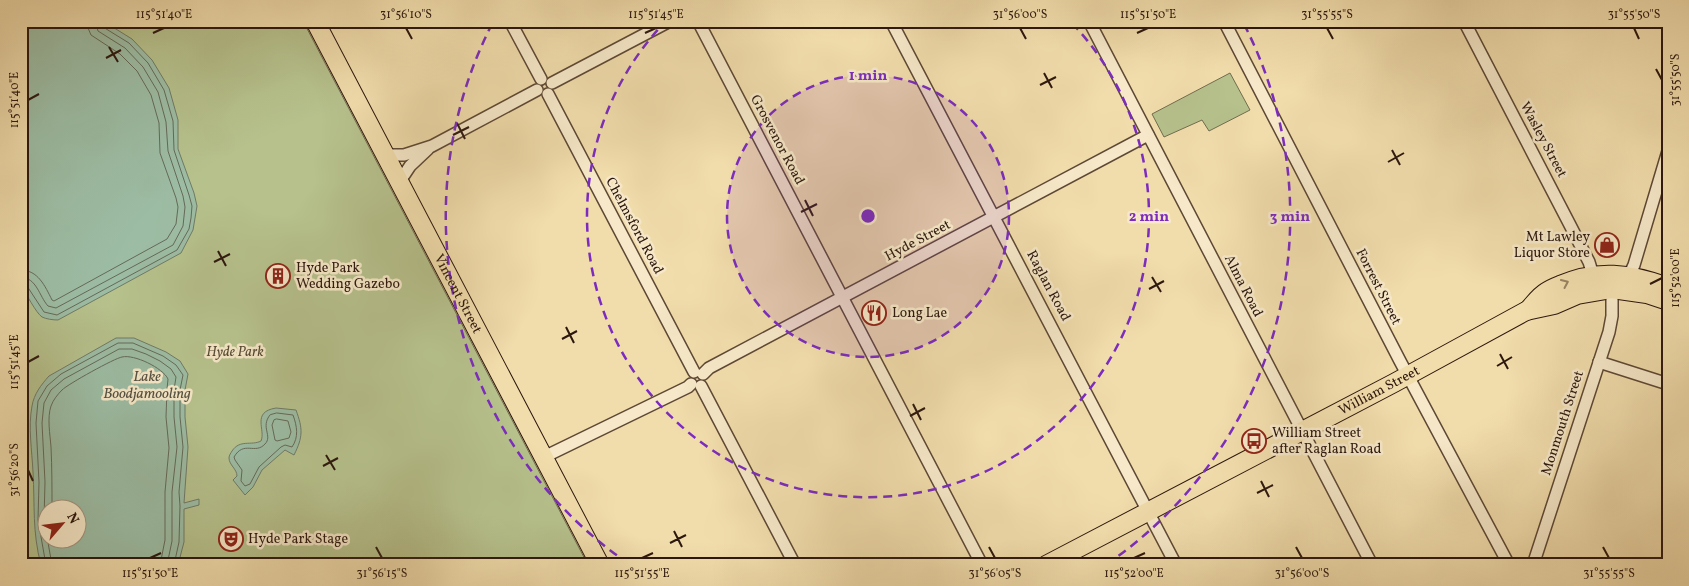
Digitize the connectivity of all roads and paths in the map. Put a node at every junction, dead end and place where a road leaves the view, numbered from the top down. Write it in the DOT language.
graph roads {
  1 [pos="315,21"];
  2 [pos="510,21"];
  3 [pos="670,21"];
  4 [pos="698,21"];
  5 [pos="892,21"];
  6 [pos="1089,21"];
  7 [pos="1224,21"];
  8 [pos="1464,21"];
  9 [pos="544,87"];
  10 [pos="1148,136"];
  11 [pos="432,146"];
  12 [pos="1668,151"];
  13 [pos="386,155"];
  14 [pos="400,181"];
  15 [pos="994,217"];
  16 [pos="1593,275"];
  17 [pos="1629,276"];
  18 [pos="1668,287"];
  19 [pos="1612,289"];
  20 [pos="843,297"];
  21 [pos="1668,301"];
  22 [pos="1526,311"];
  23 [pos="1599,362"];
  24 [pos="699,373"];
  25 [pos="1408,375"];
  26 [pos="1668,384"];
  27 [pos="696,385"];
  28 [pos="1302,431"];
  29 [pos="544,457"];
  30 [pos="1148,512"];
  31 [pos="600,565"];
  32 [pos="795,565"];
  33 [pos="982,565"];
  34 [pos="1046,565"];
  35 [pos="1176,565"];
  36 [pos="1372,565"];
  37 [pos="1509,565"];
  38 [pos="1534,565"];
  1 -- 13 [label="main road, Vincent Street"];
  2 -- 9 [label="street, Chelmsford Road"];
  3 -- 9 [label="street"];
  4 -- 20 [label="street, Grosvenor Road"];
  5 -- 15 [label="street, Raglan Road"];
  6 -- 10 [label="street, Alma Road"];
  7 -- 25 [label="street, Forrest Street"];
  8 -- 16 [label="street, Wasley Street"];
  9 -- 11 [label="street"];
  9 -- 24 [label="street, Chelmsford Road"];
  10 -- 15 [label="street, Hyde Street"];
  10 -- 28 [label="street, Alma Road"];
  11 -- 13 [label="street"];
  11 -- 14 [label="street"];
  12 -- 17 [label="street"];
  13 -- 14 [label="main road, Vincent Street"];
  14 -- 29 [label="main road, Vincent Street"];
  15 -- 20 [label="street, Hyde Street"];
  15 -- 30 [label="street, Raglan Road"];
  16 -- 17 [label="main road, William Street"];
  22 -- 16 [label="main road, William Street, one-way"];
  17 -- 18 [label="main road, William Street"];
  19 -- 21 [label="main road, William Street"];
  19 -- 22 [label="main road, William Street"];
  19 -- 23 [label="street, Monmouth Street"];
  20 -- 24 [label="street, Hyde Street"];
  20 -- 33 [label="street, Grosvenor Road"];
  22 -- 25 [label="main road, William Street"];
  23 -- 26 [label="street"];
  23 -- 38 [label="street, Monmouth Street"];
  24 -- 27 [label="street"];
  25 -- 28 [label="main road, William Street"];
  25 -- 37 [label="street, Forrest Street"];
  27 -- 29 [label="street"];
  27 -- 32 [label="street"];
  28 -- 30 [label="main road, William Street"];
  28 -- 36 [label="street, Alma Road"];
  29 -- 31 [label="main road, Vincent Street"];
  30 -- 34 [label="main road, William Street"];
  30 -- 35 [label="street, Raglan Road"];
}
